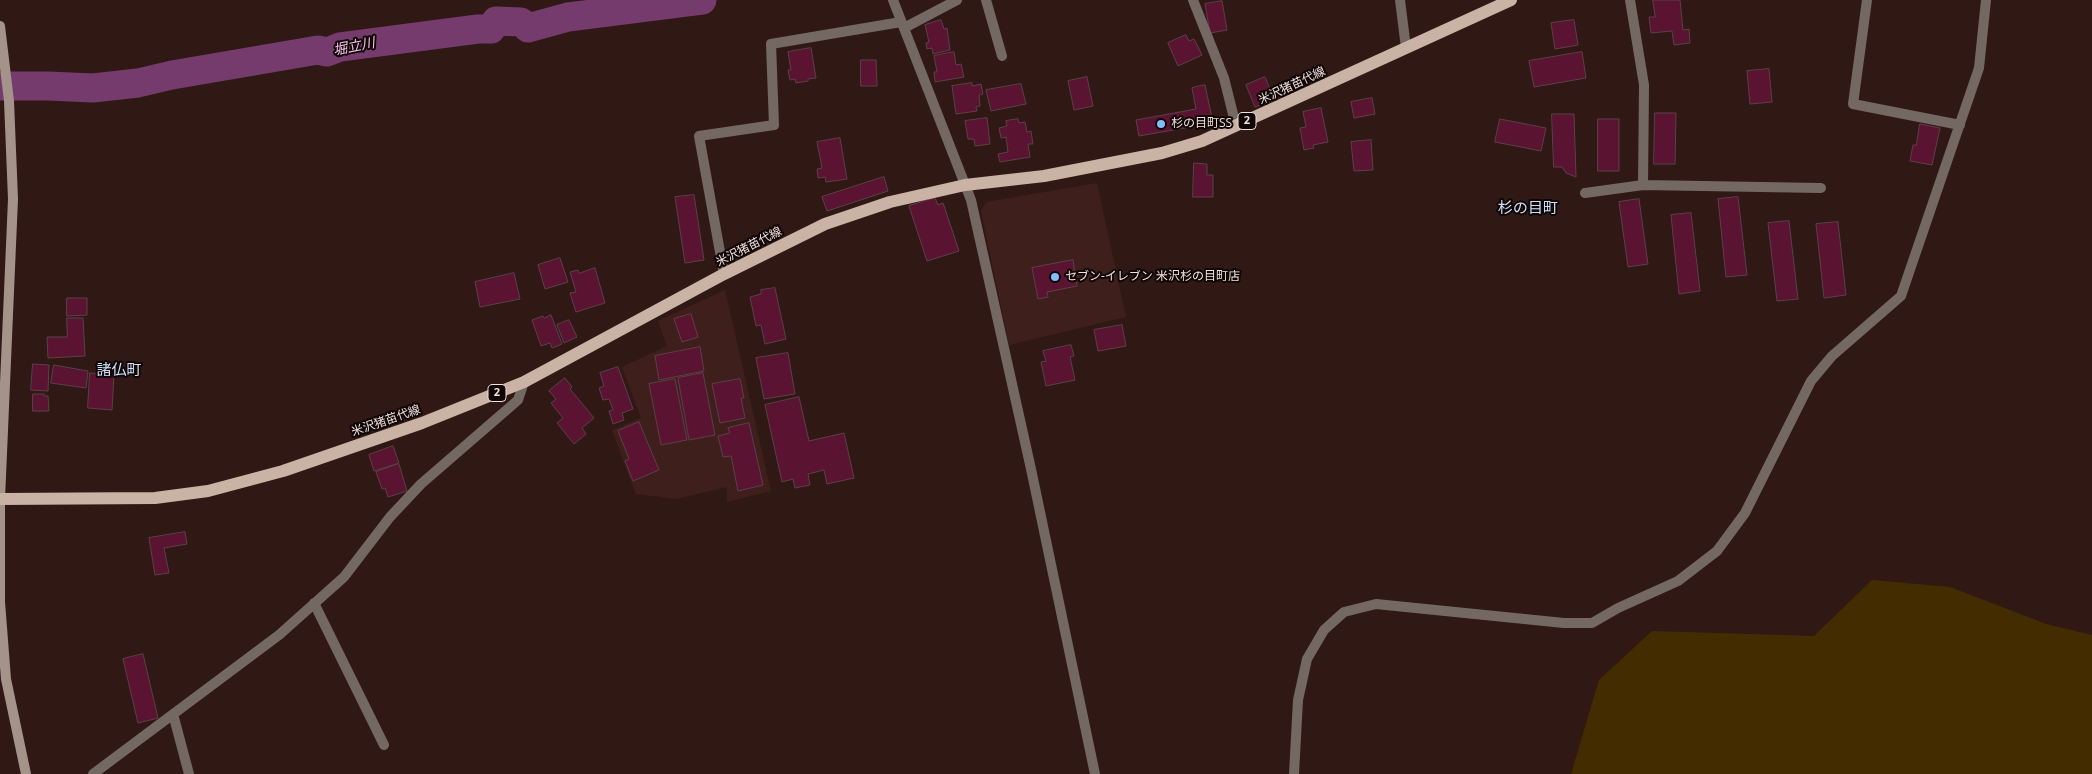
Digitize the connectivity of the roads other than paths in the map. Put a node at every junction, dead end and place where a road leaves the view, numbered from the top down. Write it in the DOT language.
graph roads {
  1 [pos="893,0"];
  2 [pos="957,0"];
  3 [pos="986,0"];
  4 [pos="1193,0"];
  5 [pos="1400,0"];
  6 [pos="1511,0"];
  7 [pos="1630,0"];
  8 [pos="1867,0"];
  9 [pos="1986,0"];
  10 [pos="902,25"];
  11 [pos="0,26"];
  12 [pos="1406,48"];
  13 [pos="1002,56"];
  14 [pos="1960,125"];
  15 [pos="1236,126"];
  16 [pos="965,185"];
  17 [pos="1643,186"];
  18 [pos="1822,188"];
  19 [pos="1585,193"];
  20 [pos="724,274"];
  21 [pos="524,382"];
  22 [pos="0,499"];
  23 [pos="314,603"];
  24 [pos="173,714"];
  25 [pos="384,745"];
  26 [pos="26,774"];
  27 [pos="93,774"];
  28 [pos="189,774"];
  29 [pos="1095,774"];
  30 [pos="1294,774"];
  1 -- 10 [label="street"];
  2 -- 10 [label="street"];
  3 -- 13 [label="street"];
  4 -- 15 [label="street"];
  5 -- 12 [label="street"];
  6 -- 12 [label="main road, 米沢猪苗代線 / 2"];
  7 -- 17 [label="street"];
  8 -- 14 [label="street"];
  9 -- 14 [label="street"];
  10 -- 16 [label="street"];
  10 -- 20 [label="street"];
  11 -- 22 [label="street"];
  12 -- 15 [label="main road, 米沢猪苗代線 / 2"];
  14 -- 30 [label="street"];
  15 -- 16 [label="main road, 米沢猪苗代線 / 2"];
  16 -- 20 [label="main road, 米沢猪苗代線 / 2"];
  16 -- 29 [label="street"];
  17 -- 18 [label="street"];
  17 -- 19 [label="street"];
  20 -- 21 [label="main road, 米沢猪苗代線 / 2"];
  21 -- 22 [label="main road, 米沢猪苗代線 / 2"];
  21 -- 23 [label="street"];
  22 -- 26 [label="street"];
  23 -- 24 [label="street"];
  23 -- 25 [label="street"];
  24 -- 27 [label="street"];
  24 -- 28 [label="street"];
}
